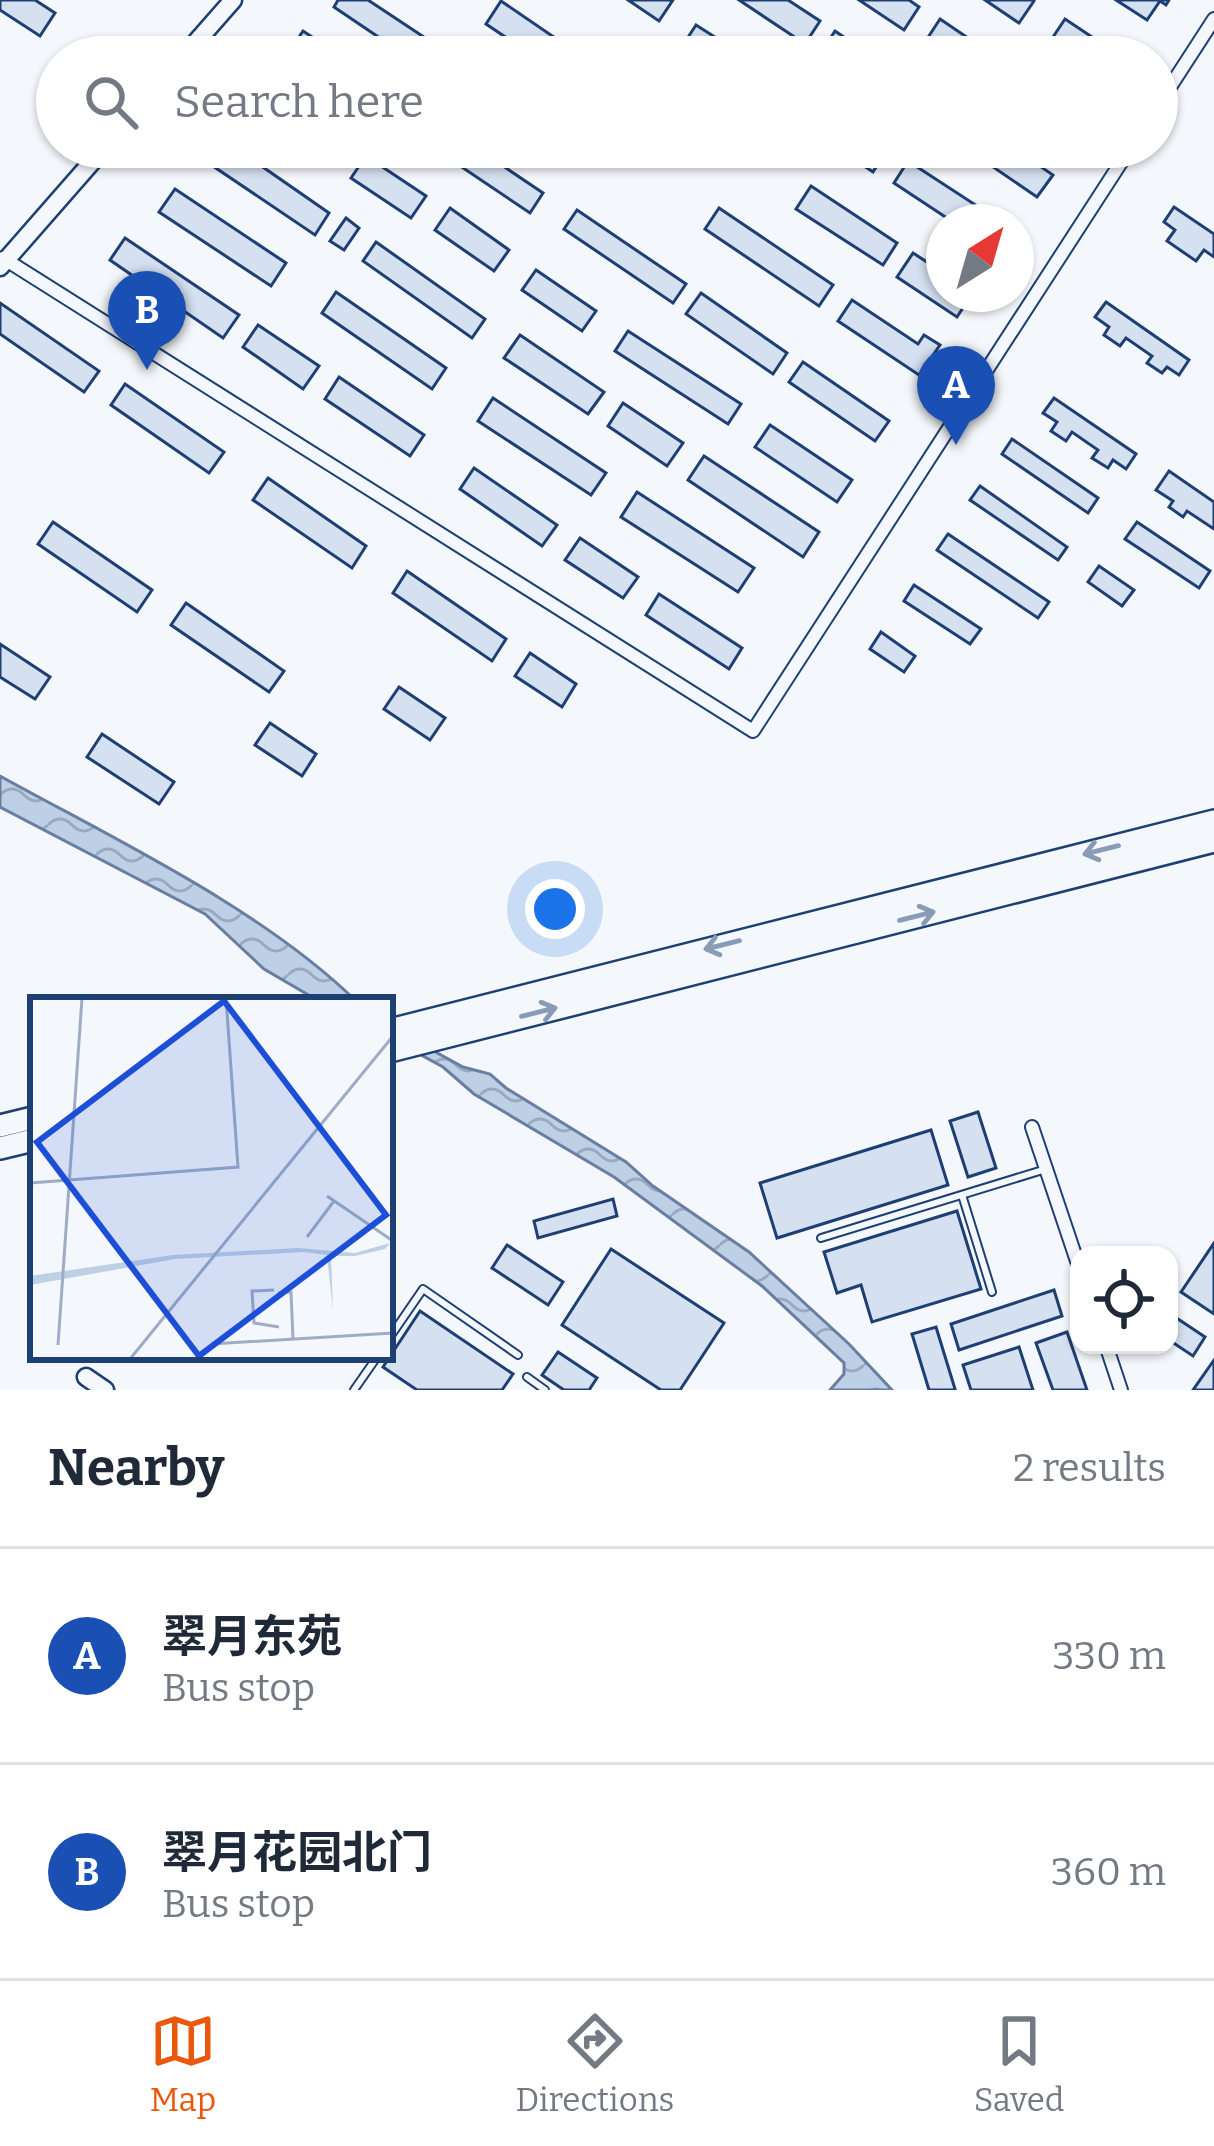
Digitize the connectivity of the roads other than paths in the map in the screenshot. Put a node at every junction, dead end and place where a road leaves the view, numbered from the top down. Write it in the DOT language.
graph roads {
  1 [pos="233,0"];
  2 [pos="1214,20"];
  3 [pos="201,36"];
  4 [pos="1178,75"];
  5 [pos="86,168"];
  6 [pos="1117,168"];
  7 [pos="2,261"];
  8 [pos="1214,821"];
  9 [pos="1214,841"];
  10 [pos="394,1040"];
  11 [pos="30,1119"];
  12 [pos="0,1126"];
  13 [pos="1032,1127"];
  14 [pos="30,1141"];
  15 [pos="0,1148"];
  16 [pos="1046,1169"];
  17 [pos="962,1195"];
  18 [pos="821,1238"];
  19 [pos="1072,1246"];
  20 [pos="992,1292"];
  21 [pos="393,1333"];
  22 [pos="1109,1354"];
  23 [pos="518,1355"];
  24 [pos="374,1360"];
  25 [pos="86,1377"];
  26 [pos="527,1377"];
  27 [pos="105,1390"];
  28 [pos="354,1390"];
  29 [pos="545,1390"];
  30 [pos="1121,1390"];
  1 -- 3 [label="street"];
  2 -- 4 [label="street"];
  5 -- 7 [label="street"];
  6 -- 7 [label="street"];
  8 -- 10 [label="highway, one-way"];
  10 -- 9 [label="highway, one-way"];
  11 -- 12 [label="highway"];
  13 -- 16 [label="street"];
  14 -- 15 [label="highway"];
  16 -- 17 [label="lane"];
  16 -- 19 [label="street"];
  17 -- 18 [label="lane"];
  17 -- 20 [label="lane"];
  21 -- 23 [label="lane"];
  22 -- 30 [label="street"];
  24 -- 28 [label="lane"];
  25 -- 27 [label="street"];
  26 -- 29 [label="lane"];
}
